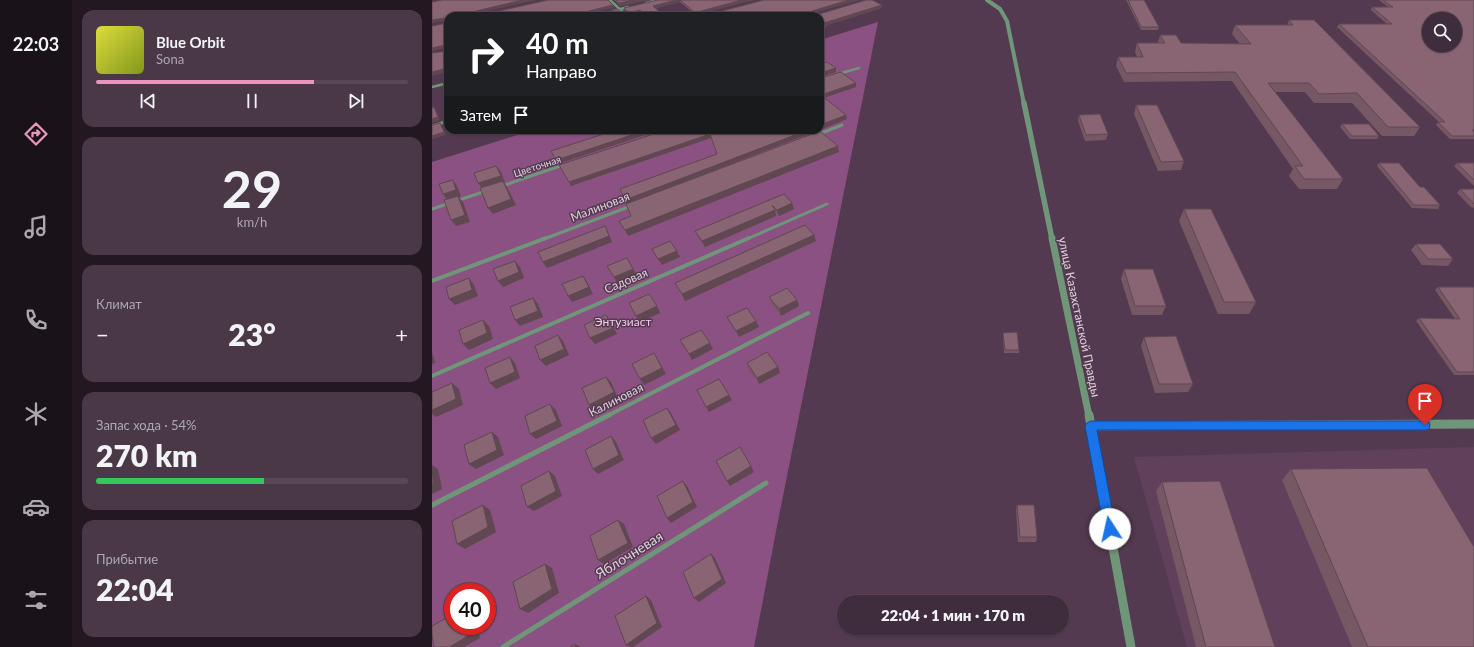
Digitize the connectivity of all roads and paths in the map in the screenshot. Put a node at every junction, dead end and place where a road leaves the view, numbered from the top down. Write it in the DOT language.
graph roads {
  1 [pos="610,0"];
  2 [pos="658,0"];
  3 [pos="987,0"];
  4 [pos="642,4"];
  5 [pos="635,6"];
  6 [pos="620,9"];
  7 [pos="610,12"];
  8 [pos="623,12"];
  9 [pos="858,68"];
  10 [pos="833,76"];
  11 [pos="444,84"];
  12 [pos="432,87"];
  13 [pos="444,122"];
  14 [pos="842,125"];
  15 [pos="432,126"];
  16 [pos="824,132"];
  17 [pos="818,134"];
  18 [pos="813,136"];
  19 [pos="566,164"];
  20 [pos="499,187"];
  21 [pos="492,189"];
  22 [pos="634,204"];
  23 [pos="828,204"];
  24 [pos="432,209"];
  25 [pos="432,281"];
  26 [pos="808,313"];
  27 [pos="432,376"];
  28 [pos="1474,424"];
  29 [pos="1091,426"];
  30 [pos="766,483"];
  31 [pos="432,505"];
  32 [pos="504,647"];
  33 [pos="1131,647"];
  1 -- 6 [label="street"];
  2 -- 4 [label="street"];
  3 -- 29 [label="street, улица Казахстанской Правды"];
  5 -- 6 [label="street"];
  6 -- 7 [label="street"];
  6 -- 8 [label="street"];
  9 -- 10 [label="street"];
  11 -- 12 [label="street"];
  13 -- 15 [label="street"];
  14 -- 16 [label="street"];
  17 -- 18 [label="street"];
  19 -- 20 [label="street, Цветочная"];
  21 -- 24 [label="street"];
  22 -- 25 [label="street, Малиновая"];
  23 -- 27 [label="street, Садовая"];
  26 -- 31 [label="street, Калиновая"];
  28 -- 29 [label="street"];
  29 -- 33 [label="street, улица Казахстанской Правды"];
  30 -- 32 [label="street, Яблочневая"];
}
